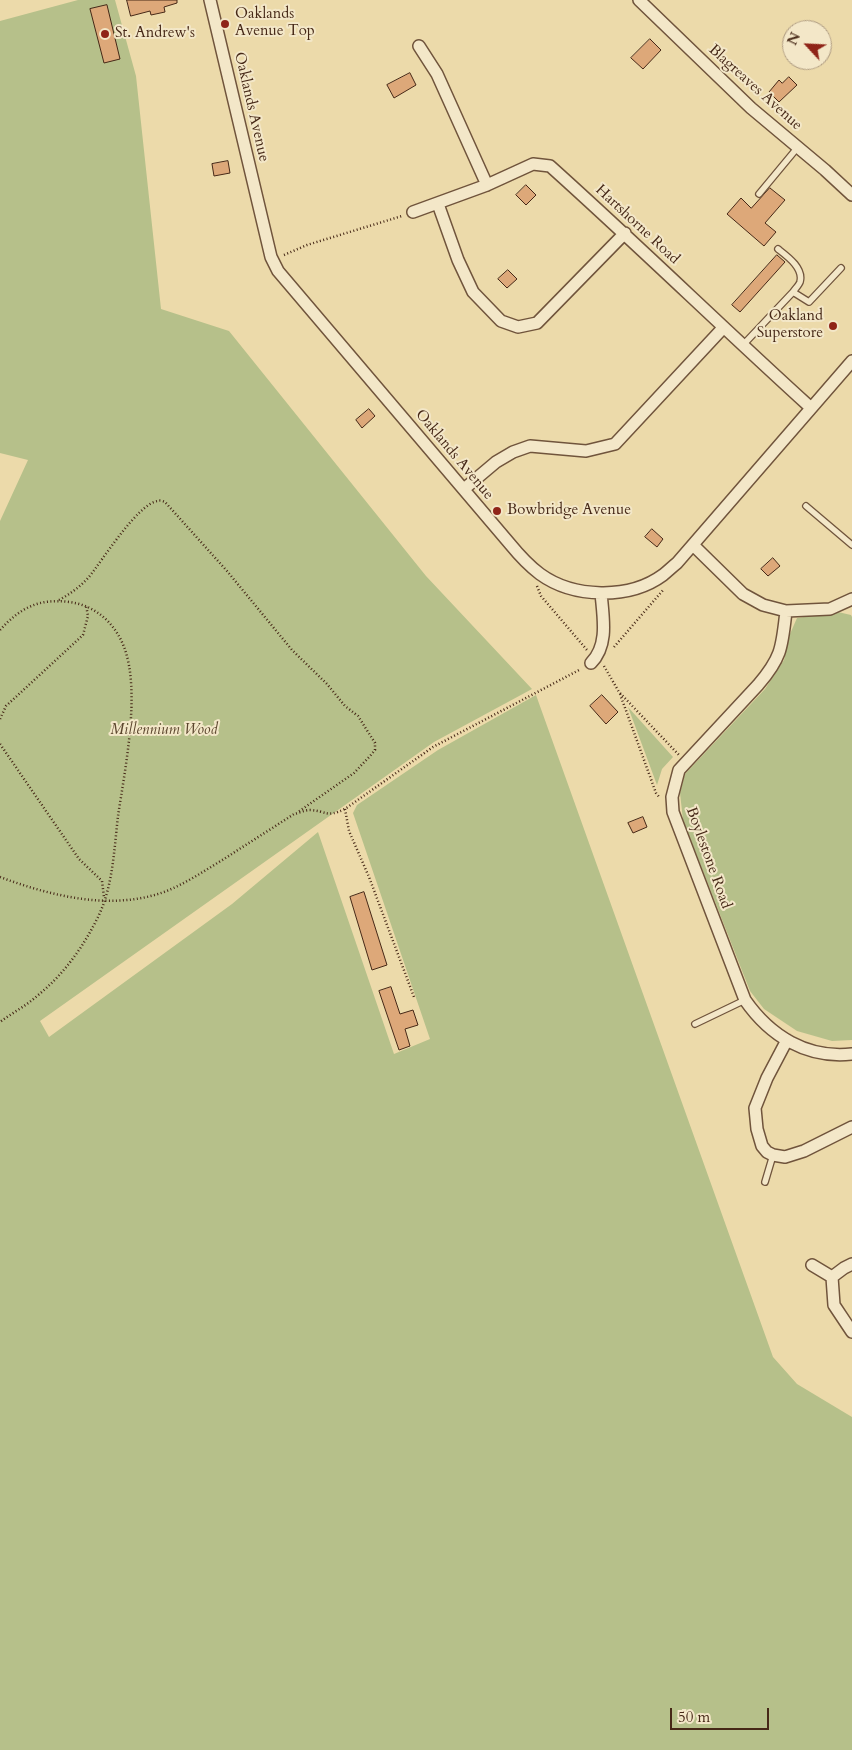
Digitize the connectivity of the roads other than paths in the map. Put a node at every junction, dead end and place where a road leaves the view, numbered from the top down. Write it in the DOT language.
graph roads {
  1 [pos="210,0"];
  2 [pos="639,0"];
  3 [pos="419,46"];
  4 [pos="798,147"];
  5 [pos="487,185"];
  6 [pos="758,194"];
  7 [pos="852,196"];
  8 [pos="438,204"];
  9 [pos="413,212"];
  10 [pos="625,234"];
  11 [pos="778,248"];
  12 [pos="841,268"];
  13 [pos="793,292"];
  14 [pos="723,328"];
  15 [pos="742,345"];
  16 [pos="852,361"];
  17 [pos="810,407"];
  18 [pos="464,489"];
  19 [pos="806,506"];
  20 [pos="693,545"];
  21 [pos="852,545"];
  22 [pos="601,593"];
  23 [pos="852,600"];
  24 [pos="786,611"];
  25 [pos="594,661"];
  26 [pos="745,1000"];
  27 [pos="695,1024"];
  28 [pos="787,1040"];
  29 [pos="852,1054"];
  30 [pos="852,1127"];
  31 [pos="773,1155"];
  32 [pos="765,1182"];
  33 [pos="852,1264"];
  34 [pos="812,1265"];
  35 [pos="832,1277"];
  36 [pos="852,1332"];
  1 -- 18 [label="street, Oaklands Avenue"];
  2 -- 4 [label="street, Blagreaves Avenue"];
  3 -- 5 [label="street"];
  4 -- 6 [label="lane"];
  4 -- 7 [label="street, Blagreaves Avenue"];
  5 -- 8 [label="street, Hartshorne Road"];
  5 -- 10 [label="street, Hartshorne Road"];
  8 -- 9 [label="street, Hartshorne Road"];
  8 -- 10 [label="street"];
  10 -- 14 [label="street, Hartshorne Road"];
  11 -- 13 [label="lane"];
  12 -- 13 [label="lane"];
  13 -- 15 [label="lane"];
  14 -- 15 [label="street, Hartshorne Road"];
  14 -- 18 [label="street"];
  15 -- 17 [label="street, Hartshorne Road"];
  16 -- 17 [label="street, Oaklands Avenue"];
  17 -- 20 [label="street, Oaklands Avenue"];
  18 -- 22 [label="street, Oaklands Avenue"];
  19 -- 21 [label="lane"];
  20 -- 22 [label="street, Oaklands Avenue"];
  20 -- 24 [label="street"];
  22 -- 25 [label="street"];
  23 -- 24 [label="street"];
  24 -- 26 [label="street, Boylestone Road"];
  26 -- 27 [label="lane"];
  26 -- 28 [label="street, Boylestone Road"];
  28 -- 29 [label="street, Boylestone Road"];
  28 -- 31 [label="street"];
  30 -- 31 [label="street"];
  31 -- 32 [label="lane"];
  33 -- 35 [label="street"];
  34 -- 35 [label="street"];
  35 -- 36 [label="street"];
}
